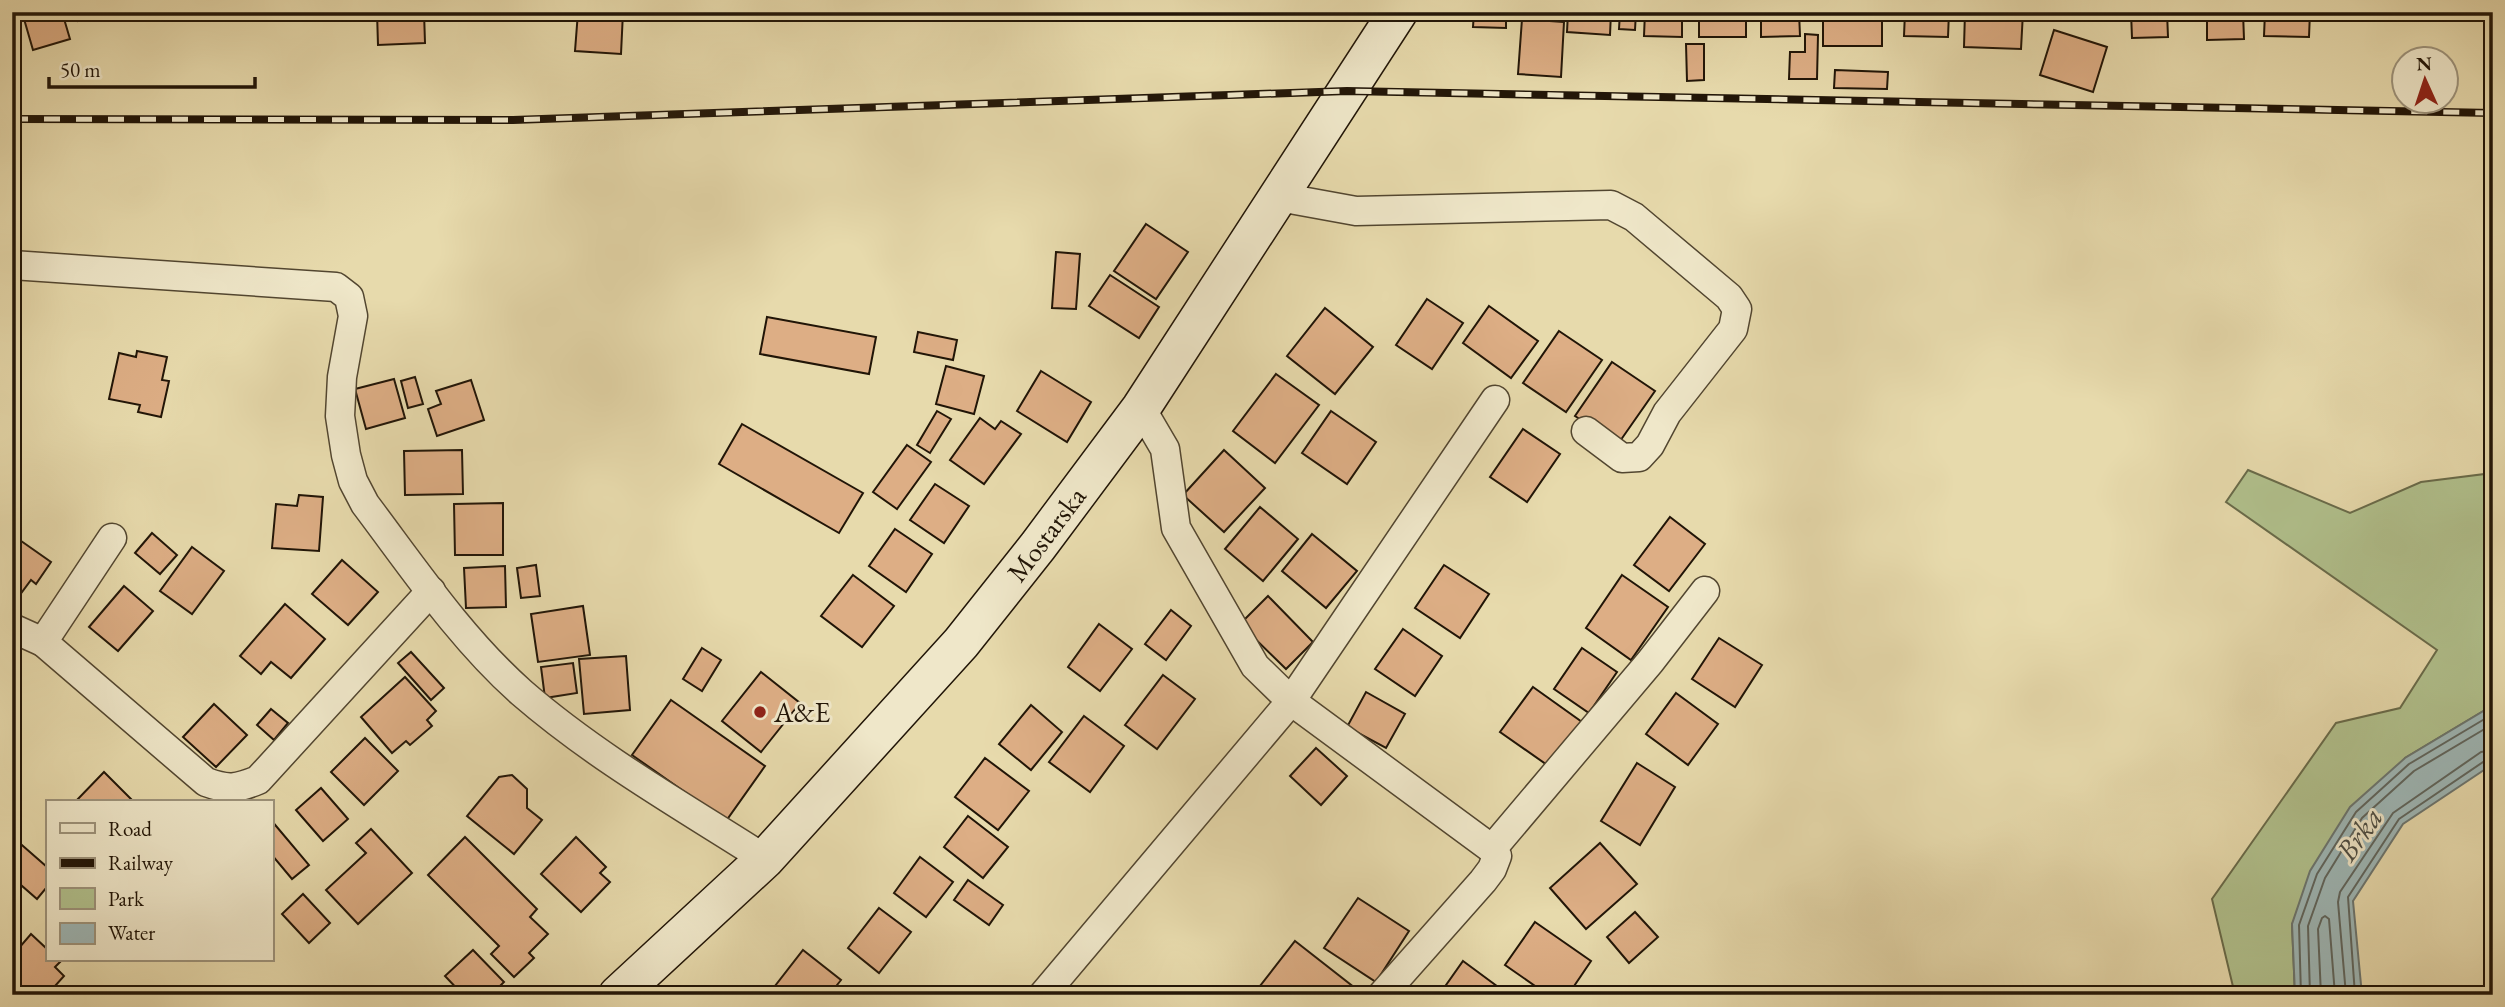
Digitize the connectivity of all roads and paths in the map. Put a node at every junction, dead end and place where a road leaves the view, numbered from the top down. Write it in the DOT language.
graph roads {
  1 [pos="1398,12"];
  2 [pos="1279,197"];
  3 [pos="12,265"];
  4 [pos="1495,400"];
  5 [pos="1141,408"];
  6 [pos="1586,431"];
  7 [pos="113,538"];
  8 [pos="431,591"];
  9 [pos="1705,591"];
  10 [pos="12,628"];
  11 [pos="43,642"];
  12 [pos="1291,701"];
  13 [pos="1492,849"];
  14 [pos="765,859"];
  15 [pos="618,995"];
  16 [pos="1043,995"];
  17 [pos="1382,995"];
  1 -- 2 [label="main road, Mostarska"];
  2 -- 5 [label="main road, Mostarska"];
  2 -- 6 [label="street"];
  3 -- 8 [label="street"];
  4 -- 12 [label="street"];
  5 -- 12 [label="street"];
  5 -- 14 [label="main road, Mostarska"];
  7 -- 11 [label="street"];
  8 -- 11 [label="street"];
  8 -- 14 [label="street"];
  9 -- 13 [label="street"];
  10 -- 11 [label="street"];
  12 -- 13 [label="street"];
  12 -- 16 [label="street"];
  13 -- 17 [label="street"];
  14 -- 15 [label="main road, Mostarska"];
}
